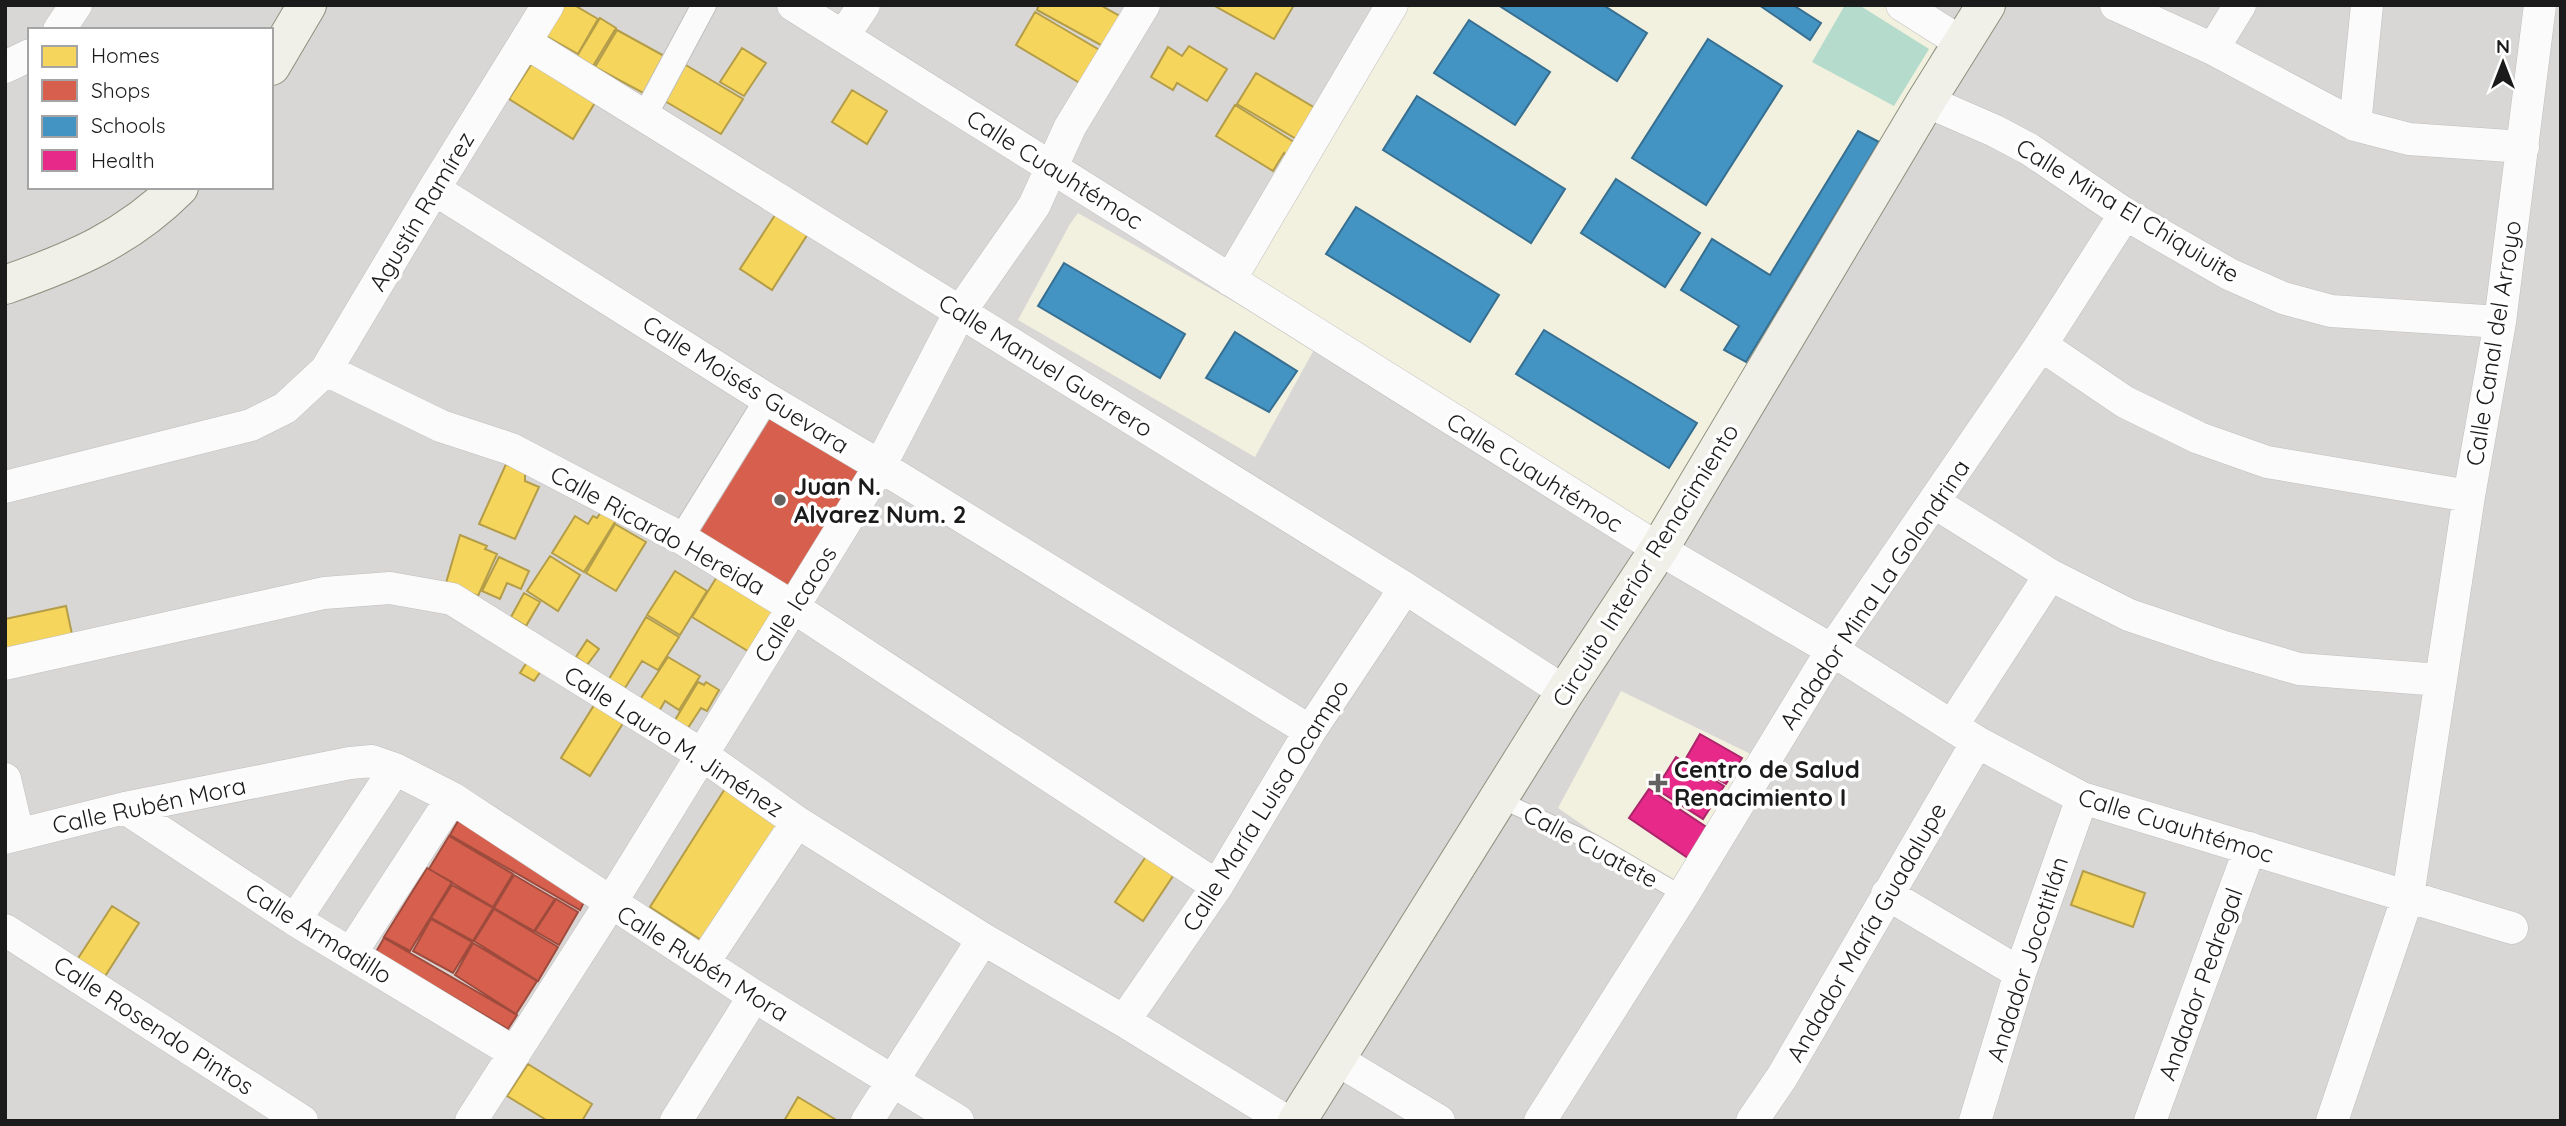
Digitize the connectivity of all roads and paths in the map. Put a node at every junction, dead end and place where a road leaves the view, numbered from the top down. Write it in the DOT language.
graph roads {
  1 [pos="76,5"];
  2 [pos="307,5"];
  3 [pos="548,5"];
  4 [pos="704,5"];
  5 [pos="793,5"];
  6 [pos="864,5"];
  7 [pos="1144,5"];
  8 [pos="1392,5"];
  9 [pos="1902,5"];
  10 [pos="1986,5"];
  11 [pos="2116,5"];
  12 [pos="2240,5"];
  13 [pos="2367,5"];
  14 [pos="2540,5"];
  15 [pos="60,28"];
  16 [pos="844,35"];
  17 [pos="525,42"];
  18 [pos="1962,43"];
  19 [pos="2213,49"];
  20 [pos="28,56"];
  21 [pos="273,63"];
  22 [pos="5,68"];
  23 [pos="1926,101"];
  24 [pos="645,115"];
  25 [pos="2355,125"];
  26 [pos="2524,146"];
  27 [pos="1052,167"];
  28 [pos="178,189"];
  29 [pos="433,189"];
  30 [pos="2125,214"];
  31 [pos="1230,281"];
  32 [pos="5,285"];
  33 [pos="960,312"];
  34 [pos="2500,322"];
  35 [pos="2041,345"];
  36 [pos="326,370"];
  37 [pos="767,399"];
  38 [pos="880,466"];
  39 [pos="5,487"];
  40 [pos="2469,496"];
  41 [pos="1935,503"];
  42 [pos="681,538"];
  43 [pos="1659,550"];
  44 [pos="2050,575"];
  45 [pos="1405,588"];
  46 [pos="793,607"];
  47 [pos="1832,650"];
  48 [pos="5,664"];
  49 [pos="2440,680"];
  50 [pos="1565,692"];
  51 [pos="1310,731"];
  52 [pos="1964,734"];
  53 [pos="701,754"];
  54 [pos="395,769"];
  55 [pos="5,779"];
  56 [pos="452,798"];
  57 [pos="2082,798"];
  58 [pos="1499,799"];
  59 [pos="125,808"];
  60 [pos="797,822"];
  61 [pos="12,836"];
  62 [pos="2250,848"];
  63 [pos="1217,886"];
  64 [pos="1887,894"];
  65 [pos="1683,895"];
  66 [pos="2408,897"];
  67 [pos="610,904"];
  68 [pos="295,920"];
  69 [pos="2512,928"];
  70 [pos="5,930"];
  71 [pos="984,939"];
  72 [pos="351,953"];
  73 [pos="704,962"];
  74 [pos="2020,974"];
  75 [pos="754,996"];
  76 [pos="1124,1021"];
  77 [pos="515,1053"];
  78 [pos="1336,1059"];
  79 [pos="891,1081"];
  80 [pos="302,1121"];
  81 [pos="471,1121"];
  82 [pos="676,1121"];
  83 [pos="867,1121"];
  84 [pos="958,1121"];
  85 [pos="1286,1121"];
  86 [pos="1297,1121"];
  87 [pos="1439,1121"];
  88 [pos="1540,1121"];
  89 [pos="1752,1121"];
  90 [pos="1975,1121"];
  91 [pos="2150,1121"];
  92 [pos="2332,1121"];
  1 -- 15 [label="street"];
  2 -- 21 [label="main road"];
  3 -- 17 [label="street, Agustín Ramírez"];
  4 -- 24 [label="street"];
  5 -- 16 [label="street, Calle Cuauhtémoc"];
  6 -- 16 [label="street"];
  7 -- 27 [label="street, Calle Icacos"];
  8 -- 31 [label="street"];
  9 -- 18 [label="street"];
  10 -- 18 [label="main road, Circuito Interior Renacimiento"];
  11 -- 19 [label="street"];
  12 -- 19 [label="street"];
  13 -- 25 [label="street"];
  14 -- 26 [label="street, Calle Canal del Arroyo"];
  16 -- 27 [label="street, Calle Cuauhtémoc"];
  17 -- 24 [label="street, Calle Manuel Guerrero"];
  17 -- 29 [label="street, Agustín Ramírez"];
  18 -- 23 [label="main road, Circuito Interior Renacimiento"];
  19 -- 25 [label="street"];
  20 -- 22 [label="street"];
  23 -- 30 [label="street, Calle Mina El Chiquiuite"];
  23 -- 43 [label="main road, Circuito Interior Renacimiento"];
  24 -- 33 [label="street, Calle Manuel Guerrero"];
  25 -- 26 [label="street"];
  26 -- 34 [label="street, Calle Canal del Arroyo"];
  27 -- 31 [label="street, Calle Cuauhtémoc"];
  27 -- 33 [label="street, Calle Icacos"];
  28 -- 32 [label="main road"];
  29 -- 36 [label="street, Agustín Ramírez"];
  29 -- 37 [label="street, Calle Moisés Guevara"];
  30 -- 34 [label="street, Calle Mina El Chiquiuite"];
  30 -- 35 [label="street, Andador Mina La Golondrina"];
  31 -- 43 [label="street, Calle Cuauhtémoc"];
  33 -- 38 [label="street, Calle Icacos"];
  33 -- 45 [label="street, Calle Manuel Guerrero"];
  34 -- 40 [label="street, Calle Canal del Arroyo"];
  35 -- 40 [label="street"];
  35 -- 41 [label="street, Andador Mina La Golondrina"];
  36 -- 39 [label="street, Agustín Ramírez"];
  36 -- 42 [label="street, Calle Ricardo Hereida"];
  37 -- 38 [label="street, Calle Moisés Guevara"];
  37 -- 42 [label="street"];
  38 -- 46 [label="street, Calle Icacos"];
  38 -- 51 [label="street, Calle Moisés Guevara"];
  40 -- 49 [label="street, Calle Canal del Arroyo"];
  41 -- 44 [label="street"];
  41 -- 47 [label="street, Andador Mina La Golondrina"];
  42 -- 46 [label="street, Calle Ricardo Hereida"];
  43 -- 47 [label="street, Calle Cuauhtémoc"];
  43 -- 50 [label="main road, Circuito Interior Renacimiento"];
  44 -- 49 [label="street"];
  44 -- 52 [label="street, Andador María Guadalupe"];
  45 -- 50 [label="street, Calle Manuel Guerrero"];
  45 -- 51 [label="street, Calle María Luisa Ocampo"];
  46 -- 53 [label="street, Calle Icacos"];
  46 -- 63 [label="street, Calle Ricardo Hereida"];
  47 -- 52 [label="street, Calle Cuauhtémoc"];
  47 -- 65 [label="street, Andador Mina La Golondrina"];
  48 -- 53 [label="street, Calle Lauro M. Jiménez"];
  49 -- 66 [label="street, Calle Canal del Arroyo"];
  50 -- 58 [label="main road, Circuito Interior Renacimiento"];
  51 -- 63 [label="street, Calle María Luisa Ocampo"];
  52 -- 57 [label="street, Calle Cuauhtémoc"];
  52 -- 64 [label="street, Andador María Guadalupe"];
  53 -- 60 [label="street, Calle Lauro M. Jiménez"];
  53 -- 67 [label="street, Calle Icacos"];
  54 -- 56 [label="street, Calle Rubén Mora"];
  54 -- 59 [label="street, Calle Rubén Mora"];
  54 -- 68 [label="street"];
  55 -- 61 [label="street"];
  56 -- 67 [label="street, Calle Rubén Mora"];
  56 -- 72 [label="street"];
  57 -- 62 [label="street, Calle Cuauhtémoc"];
  57 -- 74 [label="street, Andador Jocotitlán"];
  58 -- 65 [label="lane, Calle Cuatete"];
  58 -- 78 [label="main road, Circuito Interior Renacimiento"];
  59 -- 61 [label="street, Calle Rubén Mora"];
  59 -- 68 [label="street, Calle Armadillo"];
  60 -- 71 [label="street, Calle Lauro M. Jiménez"];
  60 -- 73 [label="street"];
  62 -- 66 [label="street, Calle Cuauhtémoc"];
  62 -- 91 [label="street, Andador Pedregal"];
  63 -- 76 [label="street, Calle María Luisa Ocampo"];
  64 -- 74 [label="street"];
  64 -- 89 [label="street, Andador María Guadalupe"];
  65 -- 88 [label="street, Andador Mina La Golondrina"];
  66 -- 69 [label="street, Calle Cuauhtémoc"];
  66 -- 92 [label="street, Calle Canal del Arroyo"];
  67 -- 73 [label="street, Calle Rubén Mora"];
  67 -- 77 [label="street, Calle Icacos"];
  68 -- 72 [label="street, Calle Armadillo"];
  70 -- 80 [label="street, Calle Rosendo Pintos"];
  71 -- 76 [label="street, Calle Lauro M. Jiménez"];
  71 -- 79 [label="street"];
  72 -- 77 [label="street, Calle Armadillo"];
  73 -- 75 [label="street, Calle Rubén Mora"];
  74 -- 90 [label="street, Andador Jocotitlán"];
  75 -- 79 [label="street, Calle Rubén Mora"];
  75 -- 82 [label="street"];
  76 -- 85 [label="street, Calle Lauro M. Jiménez"];
  77 -- 81 [label="street, Calle Icacos"];
  78 -- 86 [label="main road, Circuito Interior Renacimiento"];
  78 -- 87 [label="street"];
  79 -- 83 [label="street"];
  79 -- 84 [label="street, Calle Rubén Mora"];
}
